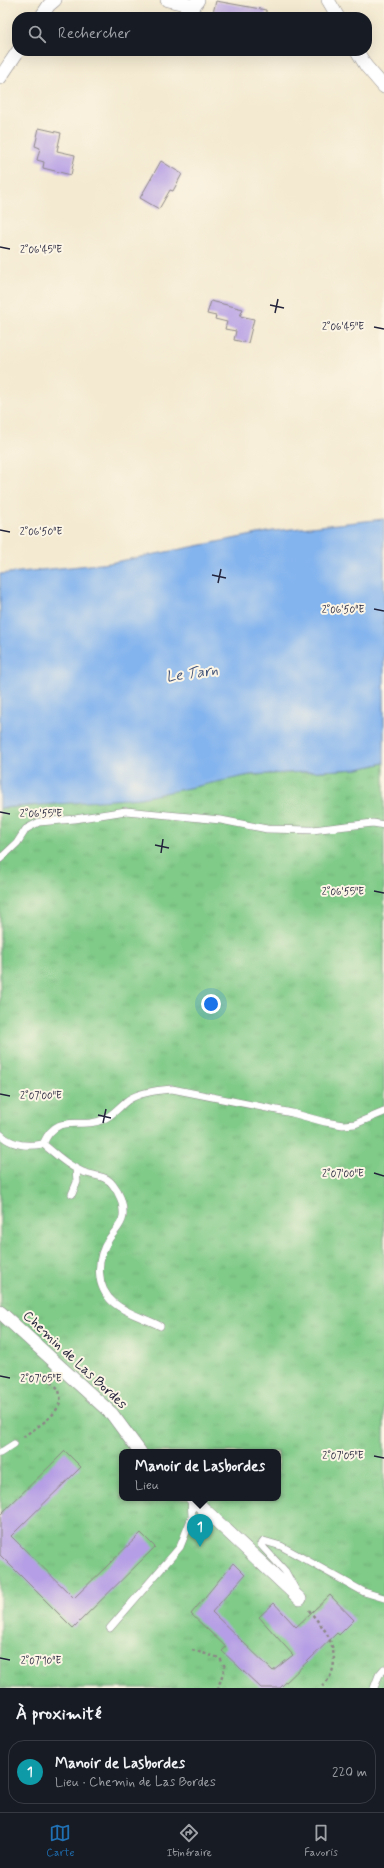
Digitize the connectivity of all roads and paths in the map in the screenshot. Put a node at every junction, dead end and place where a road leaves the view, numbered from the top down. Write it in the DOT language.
graph roads {
  1 [pos="55,0"];
  2 [pos="167,0"];
  3 [pos="198,0"];
  4 [pos="328,0"];
  5 [pos="44,12"];
  6 [pos="335,12"];
  7 [pos="15,56"];
  8 [pos="360,56"];
  9 [pos="0,78"];
  10 [pos="384,87"];
  11 [pos="384,825"];
  12 [pos="0,859"];
  13 [pos="384,1112"];
  14 [pos="1,1139"];
  15 [pos="43,1144"];
  16 [pos="76,1168"];
  17 [pos="72,1194"];
  18 [pos="0,1312"];
  19 [pos="160,1326"];
  20 [pos="40,1369"];
  21 [pos="14,1444"];
  22 [pos="138,1449"];
  23 [pos="0,1453"];
  24 [pos="192,1501"];
  25 [pos="195,1501"];
  26 [pos="384,1598"];
  27 [pos="300,1599"];
  28 [pos="110,1628"];
  29 [pos="192,1650"];
  30 [pos="384,1669"];
  31 [pos="218,1688"];
  32 [pos="320,1688"];
  33 [pos="374,1688"];
  1 -- 5 [label="street"];
  2 -- 3 [label="street"];
  4 -- 6 [label="street"];
  7 -- 9 [label="street"];
  8 -- 10 [label="street"];
  11 -- 12 [label="lane"];
  13 -- 15 [label="lane"];
  14 -- 15 [label="lane"];
  15 -- 16 [label="lane"];
  16 -- 17 [label="lane"];
  16 -- 19 [label="lane"];
  18 -- 22 [label="street, Chemin de Las Bordes"];
  20 -- 21 [label="path"];
  21 -- 23 [label="lane"];
  24 -- 28 [label="lane"];
  25 -- 27 [label="street"];
  26 -- 27 [label="lane"];
  27 -- 32 [label="path"];
  29 -- 31 [label="path"];
  30 -- 33 [label="lane"];
}
